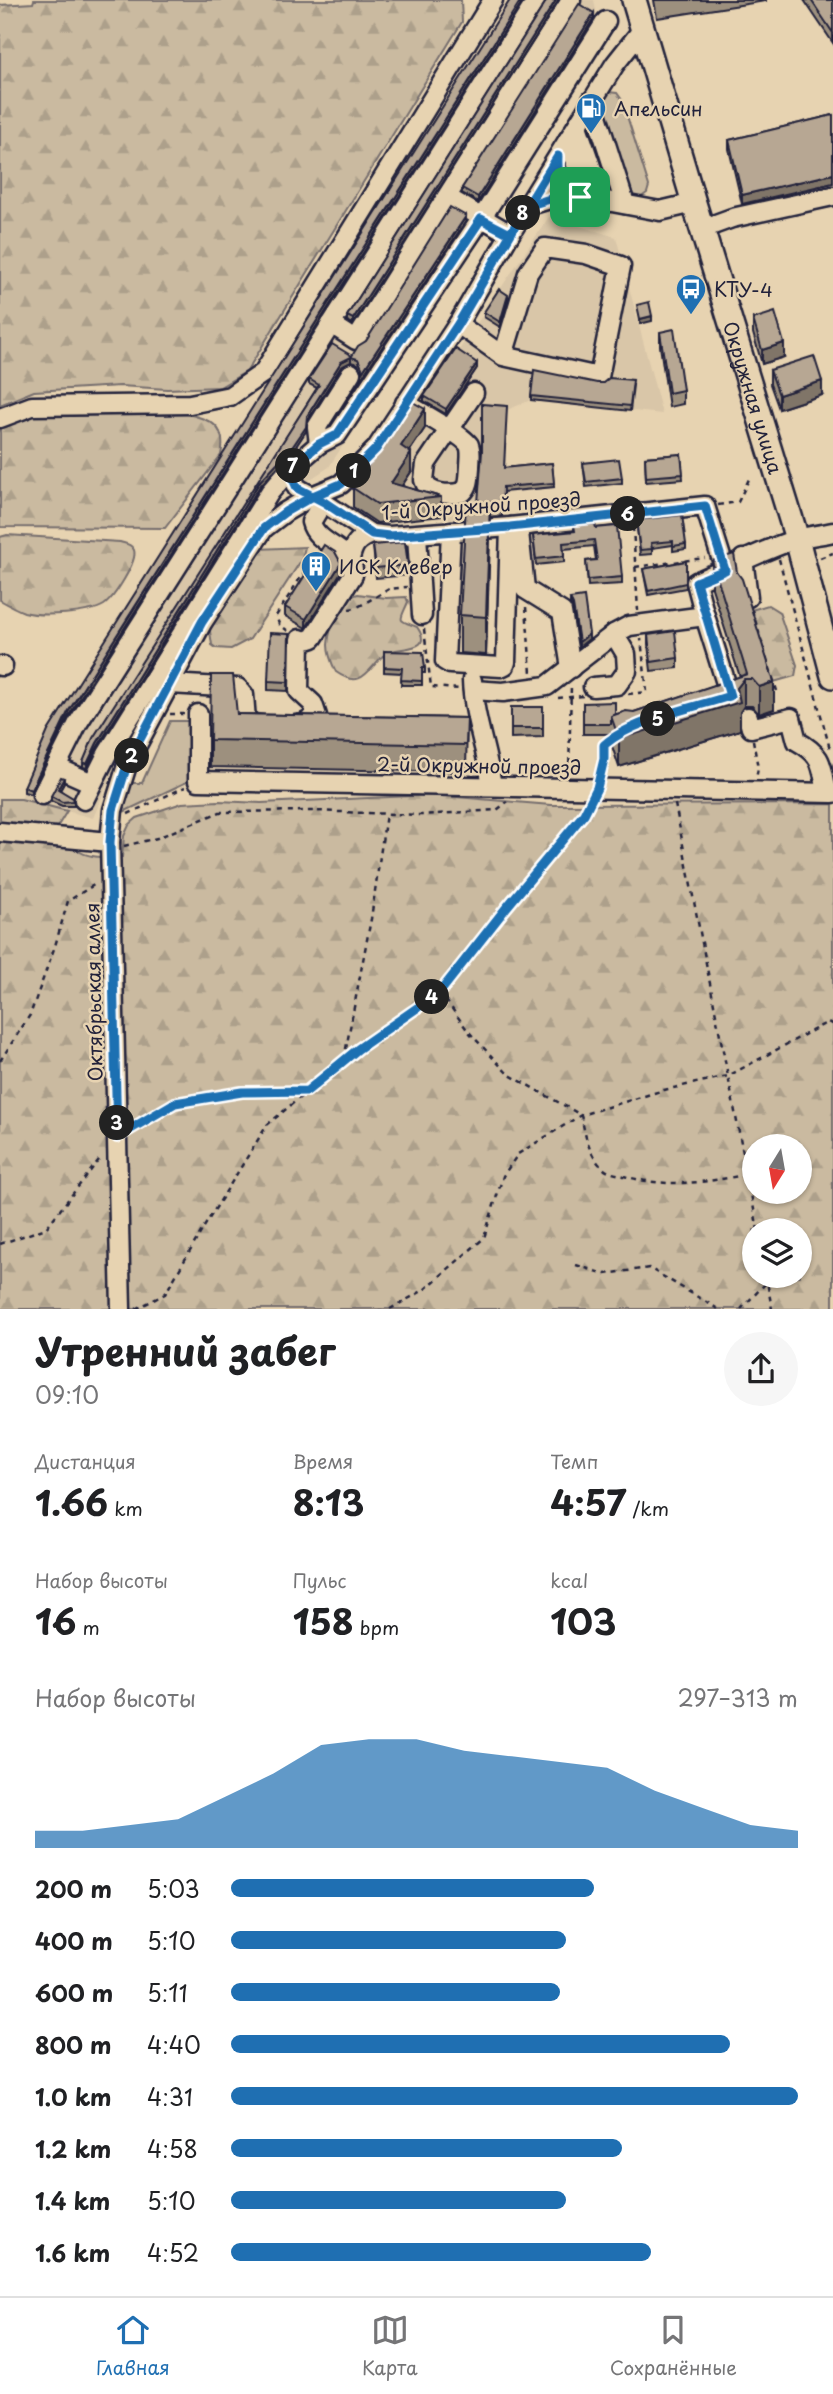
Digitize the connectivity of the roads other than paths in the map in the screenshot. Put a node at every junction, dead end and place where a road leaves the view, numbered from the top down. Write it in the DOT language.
graph roads {
  1 [pos="494,0"];
  2 [pos="537,0"];
  3 [pos="571,0"];
  4 [pos="634,0"];
  5 [pos="606,21"];
  6 [pos="642,30"];
  7 [pos="592,100"];
  8 [pos="572,133"];
  9 [pos="558,156"];
  10 [pos="833,196"];
  11 [pos="447,197"];
  12 [pos="590,198"];
  13 [pos="694,203"];
  14 [pos="625,204"];
  15 [pos="527,206"];
  16 [pos="481,219"];
  17 [pos="702,229"];
  18 [pos="510,234"];
  19 [pos="331,324"];
  20 [pos="458,324"];
  21 [pos="503,356"];
  22 [pos="351,373"];
  23 [pos="474,393"];
  24 [pos="405,403"];
  25 [pos="0,418"];
  26 [pos="319,444"];
  27 [pos="289,470"];
  28 [pos="318,499"];
  29 [pos="514,526"];
  30 [pos="451,531"];
  31 [pos="833,533"];
  32 [pos="372,534"];
  33 [pos="417,535"];
  34 [pos="797,539"];
  35 [pos="350,559"];
  36 [pos="743,559"];
  37 [pos="722,563"];
  38 [pos="748,597"];
  39 [pos="422,615"];
  40 [pos="705,616"];
  41 [pos="614,634"];
  42 [pos="472,666"];
  43 [pos="571,668"];
  44 [pos="833,676"];
  45 [pos="170,684"];
  46 [pos="593,687"];
  47 [pos="472,690"];
  48 [pos="705,704"];
  49 [pos="743,711"];
  50 [pos="198,714"];
  51 [pos="56,767"];
  52 [pos="92,783"];
  53 [pos="492,786"];
  54 [pos="830,793"];
  55 [pos="43,795"];
  56 [pos="84,800"];
  57 [pos="0,832"];
  58 [pos="110,846"];
  59 [pos="121,1309"];
  1 -- 25 [label="street"];
  2 -- 19 [label="street"];
  3 -- 11 [label="street"];
  4 -- 6 [label="main road, Окружная улица"];
  5 -- 16 [label="street"];
  6 -- 7 [label="street, Октябрьская аллея"];
  6 -- 13 [label="main road, Окружная улица"];
  7 -- 8 [label="street, Октябрьская аллея"];
  7 -- 14 [label="street"];
  8 -- 9 [label="street, Октябрьская аллея"];
  8 -- 12 [label="street"];
  9 -- 12 [label="street"];
  9 -- 15 [label="street, Октябрьская аллея"];
  10 -- 17 [label="street"];
  11 -- 16 [label="street"];
  11 -- 19 [label="street"];
  12 -- 14 [label="street"];
  12 -- 15 [label="street"];
  13 -- 14 [label="street"];
  13 -- 17 [label="main road, Окружная улица"];
  15 -- 18 [label="street, Октябрьская аллея"];
  16 -- 18 [label="street"];
  16 -- 26 [label="street"];
  17 -- 34 [label="main road, Окружная улица"];
  18 -- 20 [label="street, Октябрьская аллея"];
  19 -- 51 [label="street"];
  20 -- 21 [label="street"];
  20 -- 24 [label="street, Октябрьская аллея"];
  21 -- 21 [label="street"];
  22 -- 26 [label="street"];
  23 -- 24 [label="street"];
  24 -- 28 [label="street, Октябрьская аллея"];
  26 -- 27 [label="street"];
  27 -- 28 [label="street, 1-й Окружной проезд"];
  27 -- 52 [label="street"];
  28 -- 32 [label="street, 1-й Окружной проезд"];
  28 -- 35 [label="street"];
  28 -- 45 [label="street, Октябрьская аллея"];
  29 -- 30 [label="street, 1-й Окружной проезд"];
  29 -- 37 [label="street, 1-й Окружной проезд"];
  29 -- 42 [label="street"];
  29 -- 43 [label="street"];
  30 -- 33 [label="street, 1-й Окружной проезд"];
  30 -- 42 [label="street"];
  31 -- 34 [label="street"];
  32 -- 33 [label="street, 1-й Окружной проезд"];
  32 -- 35 [label="street"];
  33 -- 39 [label="street"];
  34 -- 36 [label="street"];
  34 -- 44 [label="main road, Окружная улица"];
  35 -- 45 [label="street"];
  36 -- 37 [label="street"];
  36 -- 38 [label="street"];
  37 -- 40 [label="street"];
  40 -- 41 [label="street"];
  40 -- 49 [label="street"];
  41 -- 43 [label="street"];
  41 -- 46 [label="street"];
  42 -- 47 [label="street"];
  43 -- 47 [label="street"];
  45 -- 58 [label="street, Октябрьская аллея"];
  47 -- 53 [label="street"];
  48 -- 49 [label="street"];
  49 -- 54 [label="street"];
  50 -- 53 [label="street, 2-й Окружной проезд"];
  51 -- 52 [label="street"];
  51 -- 55 [label="street"];
  52 -- 56 [label="street"];
  53 -- 54 [label="street, 2-й Окружной проезд"];
  57 -- 58 [label="street"];
  58 -- 59 [label="street, Октябрьская аллея"];
}
